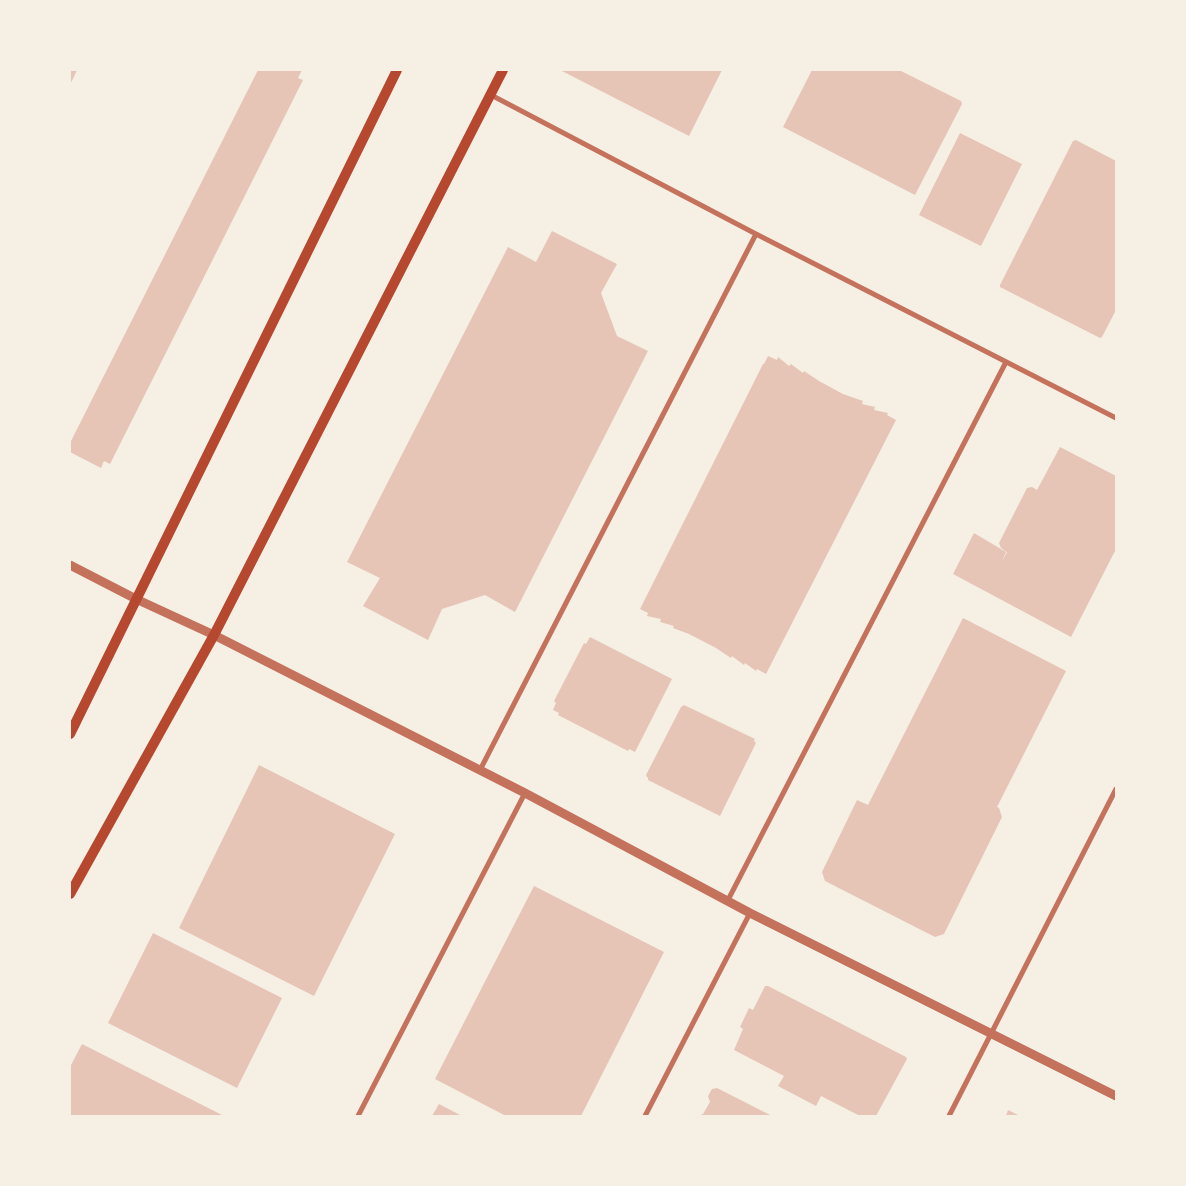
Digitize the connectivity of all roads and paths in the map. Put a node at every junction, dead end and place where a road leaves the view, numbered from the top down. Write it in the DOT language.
graph roads {
  1 [pos="397,70"];
  2 [pos="502,70"];
  3 [pos="490,94"];
  4 [pos="756,234"];
  5 [pos="1006,362"];
  6 [pos="1116,418"];
  7 [pos="70,565"];
  8 [pos="136,599"];
  9 [pos="214,635"];
  10 [pos="70,734"];
  11 [pos="480,770"];
  12 [pos="1116,789"];
  13 [pos="525,793"];
  14 [pos="70,894"];
  15 [pos="728,900"];
  16 [pos="750,913"];
  17 [pos="991,1034"];
  18 [pos="1116,1096"];
  19 [pos="358,1116"];
  20 [pos="645,1116"];
  21 [pos="949,1116"];
  1 -- 8 [label="main road"];
  2 -- 3 [label="main road"];
  3 -- 4 [label="street"];
  3 -- 9 [label="main road"];
  4 -- 5 [label="street"];
  4 -- 11 [label="street"];
  5 -- 6 [label="street"];
  5 -- 15 [label="street"];
  7 -- 8 [label="street"];
  8 -- 9 [label="street"];
  8 -- 10 [label="main road"];
  9 -- 11 [label="street"];
  9 -- 14 [label="main road"];
  11 -- 13 [label="street"];
  12 -- 17 [label="street"];
  13 -- 15 [label="street"];
  13 -- 19 [label="street"];
  15 -- 16 [label="street"];
  16 -- 17 [label="street"];
  16 -- 20 [label="street"];
  17 -- 18 [label="street"];
  17 -- 21 [label="street"];
}
